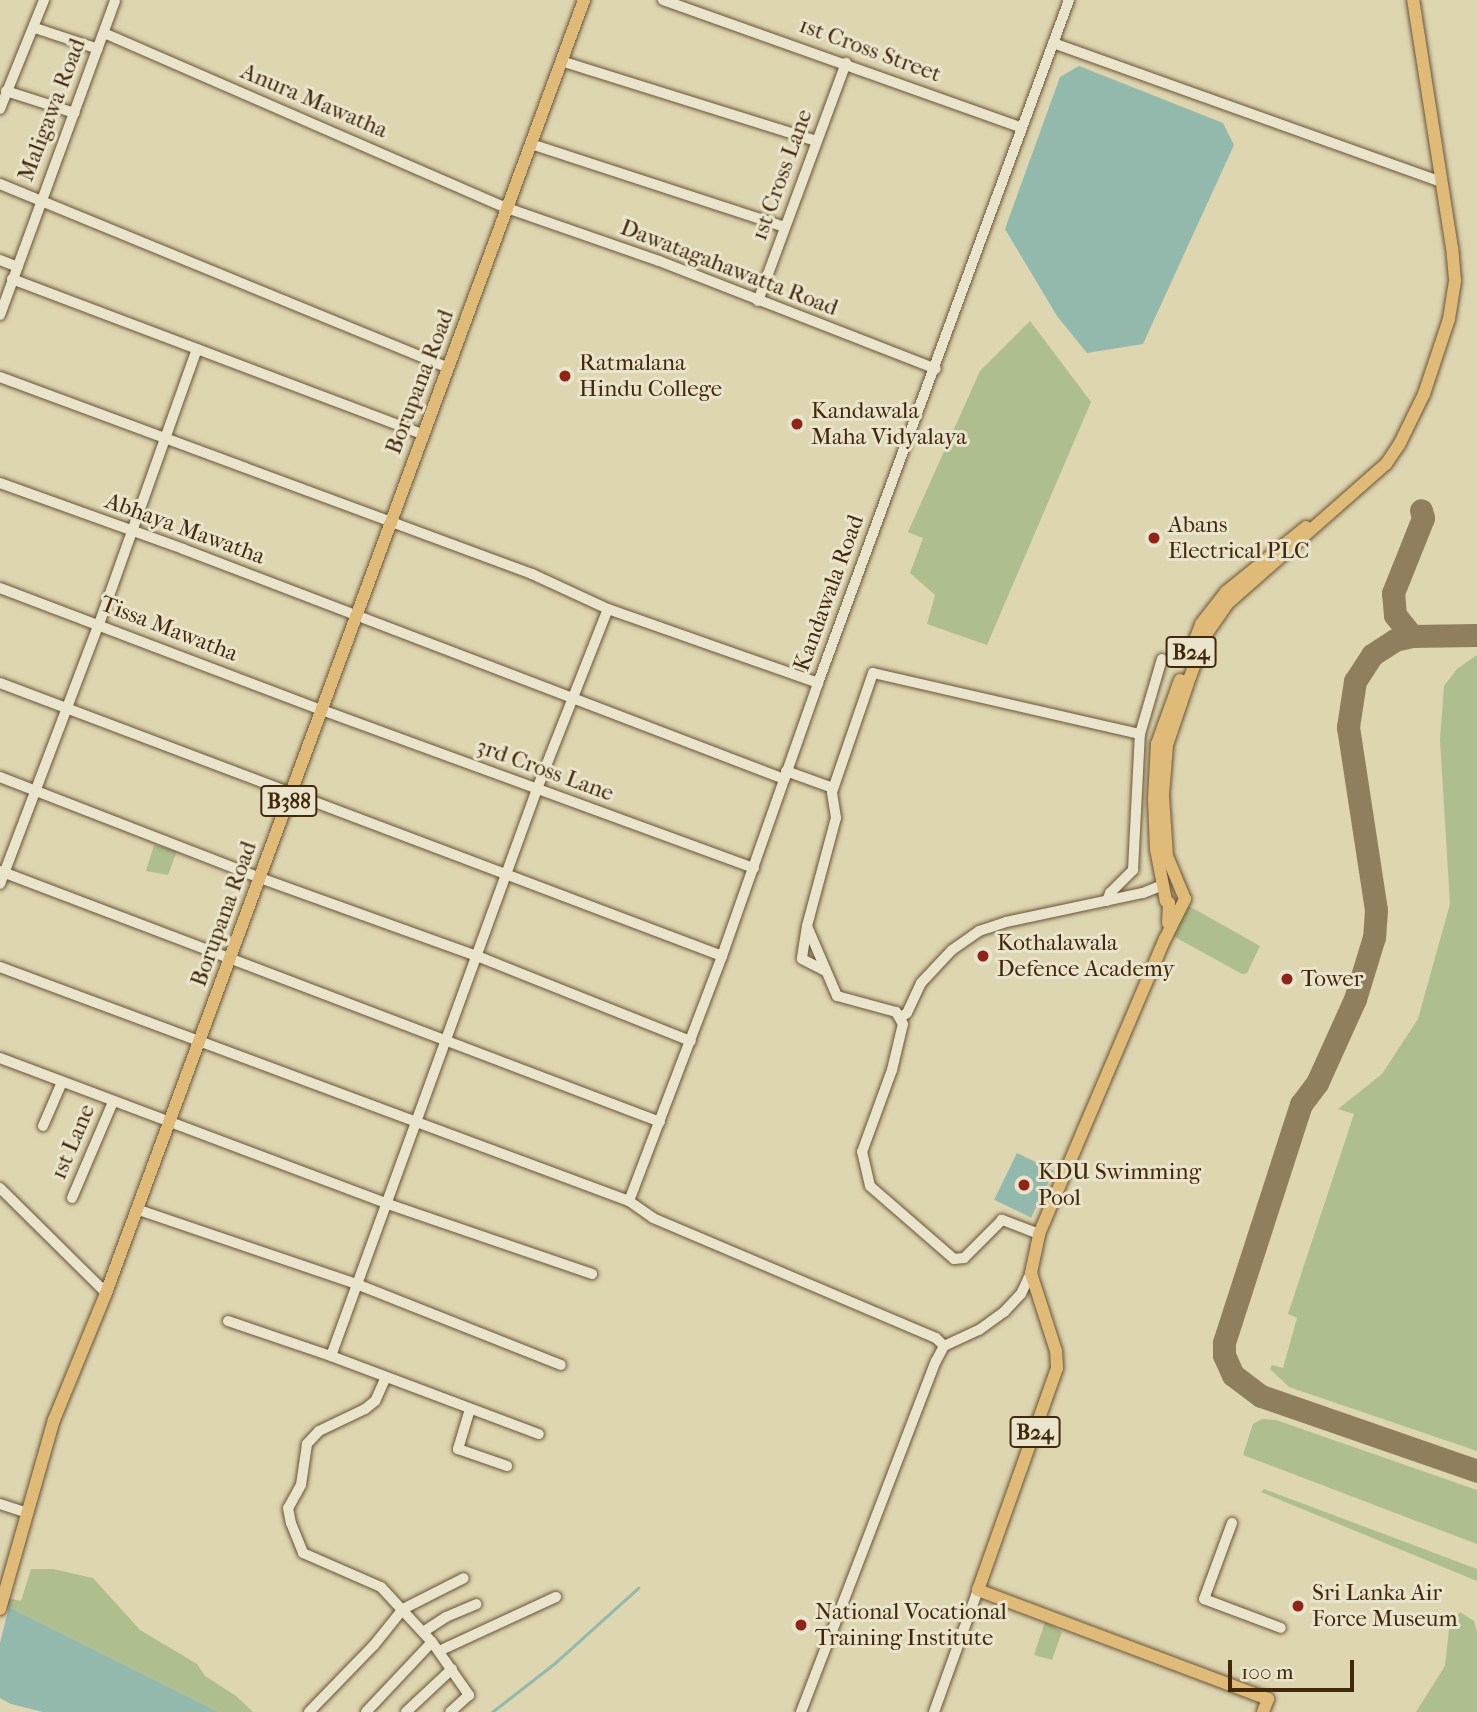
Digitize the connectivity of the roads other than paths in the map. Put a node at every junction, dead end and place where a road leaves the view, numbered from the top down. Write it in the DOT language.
graph roads {
  1 [pos="44,0"];
  2 [pos="115,0"];
  3 [pos="584,0"];
  4 [pos="663,0"];
  5 [pos="1069,0"];
  6 [pos="1413,0"];
  7 [pos="34,28"];
  8 [pos="104,33"];
  9 [pos="1053,43"];
  10 [pos="98,49"];
  11 [pos="561,61"];
  12 [pos="846,63"];
  13 [pos="6,91"];
  14 [pos="0,109"];
  15 [pos="75,113"];
  16 [pos="1023,128"];
  17 [pos="817,141"];
  18 [pos="531,144"];
  19 [pos="1441,182"];
  20 [pos="0,184"];
  21 [pos="41,199"];
  22 [pos="507,208"];
  23 [pos="785,227"];
  24 [pos="0,260"];
  25 [pos="18,267"];
  26 [pos="12,279"];
  27 [pos="758,301"];
  28 [pos="0,315"];
  29 [pos="197,349"];
  30 [pos="448,368"];
  31 [pos="936,369"];
  32 [pos="0,377"];
  33 [pos="422,434"];
  34 [pos="163,439"];
  35 [pos="0,483"];
  36 [pos="391,522"];
  37 [pos="130,531"];
  38 [pos="0,588"];
  39 [pos="608,608"];
  40 [pos="355,617"];
  41 [pos="99,624"];
  42 [pos="1162,659"];
  43 [pos="0,683"];
  44 [pos="818,683"];
  45 [pos="574,700"];
  46 [pos="67,708"];
  47 [pos="321,710"];
  48 [pos="1140,734"];
  49 [pos="785,775"];
  50 [pos="0,777"];
  51 [pos="833,788"];
  52 [pos="537,789"];
  53 [pos="35,790"];
  54 [pos="292,793"];
  55 [pos="754,868"];
  56 [pos="1,876"];
  57 [pos="508,876"];
  58 [pos="261,878"];
  59 [pos="1167,880"];
  60 [pos="1143,893"];
  61 [pos="1108,901"];
  62 [pos="1172,903"];
  63 [pos="807,926"];
  64 [pos="477,956"];
  65 [pos="722,956"];
  66 [pos="231,959"];
  67 [pos="0,967"];
  68 [pos="826,971"];
  69 [pos="901,1017"];
  70 [pos="445,1039"];
  71 [pos="691,1041"];
  72 [pos="198,1043"];
  73 [pos="0,1058"];
  74 [pos="62,1082"];
  75 [pos="113,1102"];
  76 [pos="416,1121"];
  77 [pos="660,1122"];
  78 [pos="167,1123"];
  79 [pos="43,1126"];
  80 [pos="0,1188"];
  81 [pos="72,1198"];
  82 [pos="629,1201"];
  83 [pos="386,1203"];
  84 [pos="136,1209"];
  85 [pos="1040,1234"];
  86 [pos="1031,1273"];
  87 [pos="592,1274"];
  88 [pos="359,1285"];
  89 [pos="106,1293"];
  90 [pos="228,1321"];
  91 [pos="944,1346"];
  92 [pos="331,1356"];
  93 [pos="561,1365"];
  94 [pos="386,1379"];
  95 [pos="470,1409"];
  96 [pos="539,1434"];
  97 [pos="507,1466"];
  98 [pos="0,1504"];
  99 [pos="28,1513"];
  100 [pos="1232,1523"];
  101 [pos="464,1578"];
  102 [pos="978,1590"];
  103 [pos="556,1597"];
  104 [pos="476,1604"];
  105 [pos="1,1606"];
  106 [pos="403,1609"];
  107 [pos="1281,1628"];
  108 [pos="423,1632"];
  109 [pos="435,1646"];
  110 [pos="452,1669"];
  111 [pos="309,1712"];
  112 [pos="366,1712"];
  113 [pos="406,1712"];
  114 [pos="450,1712"];
  115 [pos="801,1712"];
  116 [pos="934,1712"];
  117 [pos="1263,1712"];
  1 -- 7 [label="street"];
  2 -- 8 [label="street, Maligawa Road"];
  3 -- 11 [label="main road, Borupana Road / B388"];
  4 -- 12 [label="street, 1st Cross Street"];
  5 -- 9 [label="street, Kandawala Road"];
  6 -- 19 [label="main road, B24"];
  7 -- 10 [label="street"];
  7 -- 13 [label="street"];
  8 -- 10 [label="street, Maligawa Road"];
  8 -- 22 [label="street, Anura Mawatha"];
  9 -- 16 [label="street, Kandawala Road"];
  9 -- 19 [label="street"];
  10 -- 15 [label="street, Maligawa Road"];
  11 -- 17 [label="street"];
  11 -- 18 [label="main road, Borupana Road / B388"];
  12 -- 16 [label="street, 1st Cross Street"];
  12 -- 17 [label="street, 1st Cross Lane"];
  13 -- 14 [label="street"];
  13 -- 15 [label="street"];
  15 -- 21 [label="street, Maligawa Road"];
  16 -- 31 [label="street, Kandawala Road"];
  17 -- 23 [label="street, 1st Cross Lane"];
  18 -- 22 [label="main road, Borupana Road / B388"];
  18 -- 23 [label="street"];
  19 -- 59 [label="main road, B24"];
  20 -- 21 [label="street"];
  21 -- 25 [label="street, Maligawa Road"];
  21 -- 30 [label="street"];
  22 -- 27 [label="street, Dawatagahawatta Road"];
  22 -- 30 [label="main road, Borupana Road / B388"];
  23 -- 27 [label="street, 1st Cross Lane"];
  24 -- 25 [label="street"];
  25 -- 26 [label="street, Maligawa Road"];
  26 -- 28 [label="street, Maligawa Road"];
  26 -- 29 [label="street"];
  27 -- 31 [label="street, Dawatagahawatta Road"];
  29 -- 33 [label="street"];
  29 -- 34 [label="street"];
  30 -- 33 [label="main road, Borupana Road / B388"];
  31 -- 44 [label="street, Kandawala Road"];
  32 -- 34 [label="street"];
  33 -- 36 [label="main road, Borupana Road / B388"];
  34 -- 36 [label="street"];
  34 -- 37 [label="street"];
  35 -- 37 [label="street, Abhaya Mawatha"];
  36 -- 39 [label="street"];
  36 -- 40 [label="main road, Borupana Road / B388"];
  37 -- 40 [label="street, Abhaya Mawatha"];
  37 -- 41 [label="street"];
  38 -- 41 [label="street, Tissa Mawatha"];
  39 -- 44 [label="street"];
  39 -- 45 [label="street"];
  40 -- 45 [label="street, Abhaya Mawatha"];
  40 -- 47 [label="main road, Borupana Road / B388"];
  41 -- 46 [label="street"];
  41 -- 47 [label="street, Tissa Mawatha"];
  42 -- 48 [label="street"];
  43 -- 46 [label="street"];
  44 -- 49 [label="street, Kandawala Road"];
  45 -- 49 [label="street, Abhaya Mawatha"];
  45 -- 52 [label="street"];
  46 -- 53 [label="street"];
  46 -- 54 [label="street"];
  47 -- 52 [label="street, 3rd Cross Lane"];
  47 -- 54 [label="main road, Borupana Road / B388"];
  48 -- 51 [label="street"];
  48 -- 61 [label="street"];
  49 -- 51 [label="street, Abhaya Mawatha"];
  49 -- 55 [label="street, Kandawala Road"];
  50 -- 53 [label="street"];
  51 -- 63 [label="street"];
  52 -- 55 [label="street, 3rd Cross Lane"];
  52 -- 57 [label="street"];
  53 -- 56 [label="street"];
  53 -- 58 [label="street"];
  54 -- 57 [label="street"];
  54 -- 58 [label="main road, Borupana Road / B388"];
  55 -- 65 [label="street, Kandawala Road"];
  56 -- 66 [label="street"];
  57 -- 64 [label="street"];
  57 -- 65 [label="street"];
  58 -- 64 [label="street"];
  58 -- 66 [label="main road, Borupana Road / B388"];
  59 -- 60 [label="street"];
  59 -- 62 [label="main road, B24"];
  59 -- 62 [label="main road, B24"];
  60 -- 61 [label="street"];
  60 -- 62 [label="street"];
  61 -- 69 [label="street"];
  62 -- 85 [label="main road"];
  63 -- 68 [label="street"];
  63 -- 68 [label="street"];
  64 -- 70 [label="street"];
  64 -- 71 [label="street"];
  65 -- 71 [label="street, Kandawala Road"];
  66 -- 70 [label="street"];
  66 -- 72 [label="main road, Borupana Road / B388"];
  67 -- 72 [label="street"];
  68 -- 69 [label="street"];
  69 -- 85 [label="street"];
  70 -- 76 [label="street"];
  70 -- 77 [label="street"];
  71 -- 77 [label="street, Kandawala Road"];
  72 -- 76 [label="street"];
  72 -- 78 [label="main road, Borupana Road / B388"];
  73 -- 74 [label="street"];
  74 -- 75 [label="street"];
  74 -- 79 [label="street"];
  75 -- 78 [label="street"];
  75 -- 81 [label="street, 1st Lane"];
  76 -- 82 [label="street"];
  76 -- 83 [label="street"];
  77 -- 82 [label="street, Kandawala Road"];
  78 -- 83 [label="street"];
  78 -- 84 [label="main road, Borupana Road / B388"];
  80 -- 89 [label="street"];
  82 -- 91 [label="street"];
  83 -- 87 [label="street"];
  83 -- 88 [label="street"];
  84 -- 88 [label="street"];
  84 -- 89 [label="main road, Borupana Road / B388"];
  85 -- 86 [label="main road"];
  86 -- 91 [label="street"];
  86 -- 102 [label="main road, B24"];
  88 -- 92 [label="street"];
  88 -- 93 [label="street"];
  89 -- 99 [label="main road, Borupana Road / B388"];
  90 -- 92 [label="street"];
  91 -- 115 [label="street"];
  92 -- 94 [label="street"];
  94 -- 95 [label="street"];
  94 -- 106 [label="street"];
  95 -- 96 [label="street"];
  95 -- 97 [label="street"];
  98 -- 99 [label="street"];
  99 -- 105 [label="main road, Borupana Road / B388"];
  100 -- 107 [label="street"];
  101 -- 106 [label="street"];
  102 -- 116 [label="street"];
  102 -- 117 [label="main road"];
  103 -- 109 [label="street"];
  104 -- 108 [label="street"];
  106 -- 108 [label="street"];
  106 -- 111 [label="street"];
  108 -- 109 [label="street"];
  109 -- 110 [label="street"];
  109 -- 112 [label="street"];
  110 -- 113 [label="street"];
  110 -- 114 [label="street"];
}
